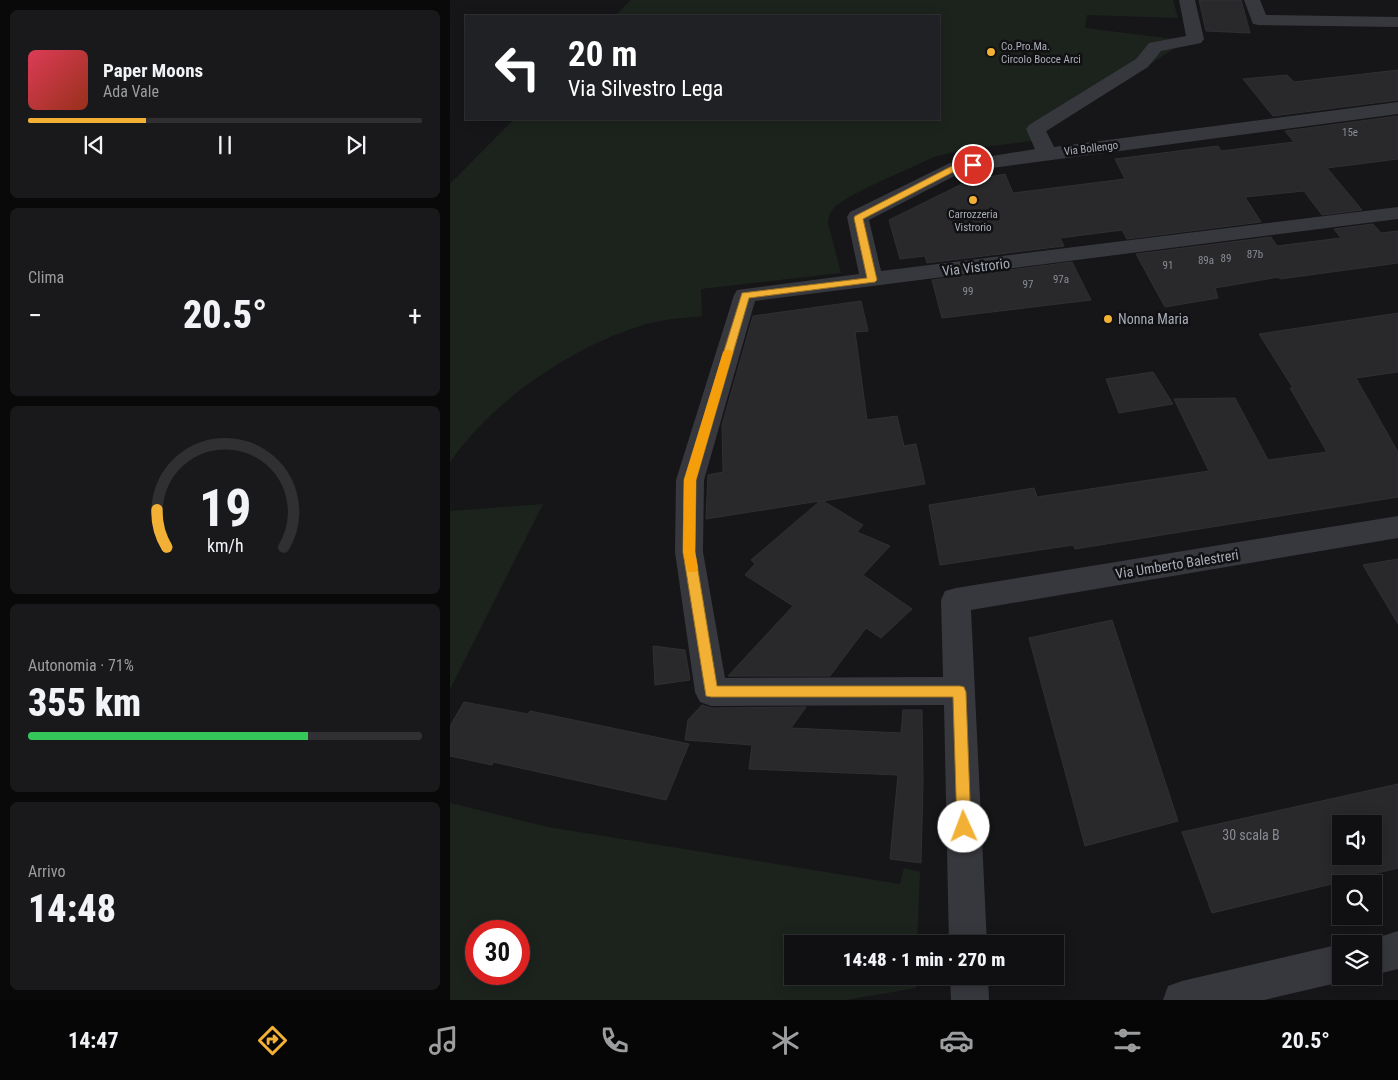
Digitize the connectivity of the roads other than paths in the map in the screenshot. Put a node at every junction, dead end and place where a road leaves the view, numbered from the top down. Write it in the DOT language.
graph roads {
  1 [pos="1187,0"];
  2 [pos="1253,3"];
  3 [pos="1398,9"];
  4 [pos="1398,22"];
  5 [pos="1398,108"];
  6 [pos="1047,154"];
  7 [pos="1398,213"];
  8 [pos="872,280"];
  9 [pos="1398,527"];
  10 [pos="960,692"];
  11 [pos="968,935"];
  12 [pos="1398,950"];
  13 [pos="1382,954"];
  14 [pos="1332,966"];
  15 [pos="969,985"];
  16 [pos="970,1000"];
  17 [pos="1182,1000"];
  1 -- 6 [label="street"];
  2 -- 3 [label="street"];
  2 -- 4 [label="street"];
  5 -- 6 [label="street, Via Bollengo"];
  6 -- 8 [label="street, Via Bollengo"];
  7 -- 8 [label="street, Via Vistrorio"];
  8 -- 10 [label="street, Via Vistrorio"];
  9 -- 10 [label="street, Via Umberto Balestreri"];
  10 -- 11 [label="street"];
  12 -- 13 [label="street"];
  14 -- 17 [label="street"];
  15 -- 16 [label="street"];
}
